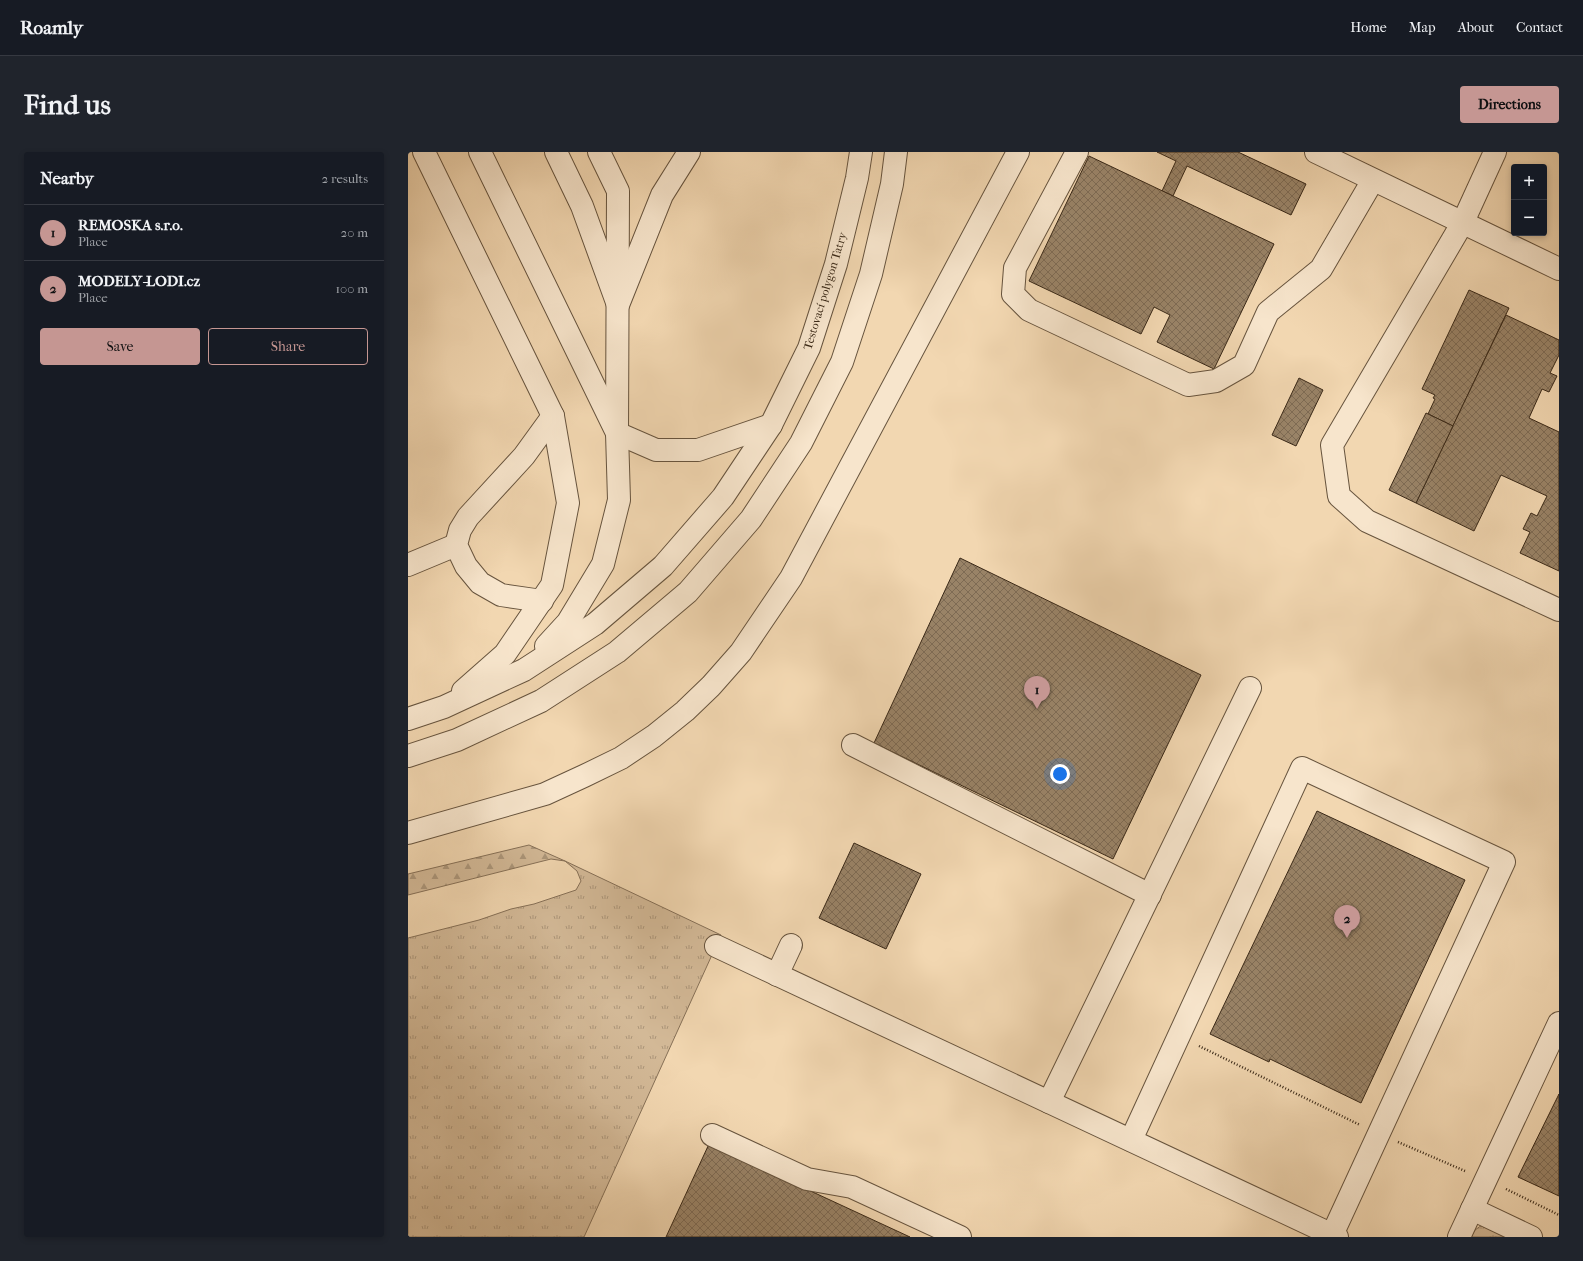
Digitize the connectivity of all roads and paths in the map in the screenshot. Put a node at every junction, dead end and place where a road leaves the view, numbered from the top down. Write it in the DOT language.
graph roads {
  1 [pos="424,152"];
  2 [pos="480,152"];
  3 [pos="556,152"];
  4 [pos="599,152"];
  5 [pos="689,152"];
  6 [pos="856,152"];
  7 [pos="860,152"];
  8 [pos="896,152"];
  9 [pos="1018,152"];
  10 [pos="1077,152"];
  11 [pos="1316,152"];
  12 [pos="1495,152"];
  13 [pos="857,178"];
  14 [pos="1373,180"];
  15 [pos="1463,222"];
  16 [pos="1559,269"];
  17 [pos="618,305"];
  18 [pos="553,416"];
  19 [pos="771,425"];
  20 [pos="617,433"];
  21 [pos="456,545"];
  22 [pos="408,566"];
  23 [pos="542,601"];
  24 [pos="1559,610"];
  25 [pos="524,670"];
  26 [pos="1250,688"];
  27 [pos="444,707"];
  28 [pos="408,719"];
  29 [pos="853,745"];
  30 [pos="408,756"];
  31 [pos="408,833"];
  32 [pos="1150,895"];
  33 [pos="791,945"];
  34 [pos="716,946"];
  35 [pos="777,975"];
  36 [pos="1559,1023"];
  37 [pos="1179,1036"];
  38 [pos="1049,1102"];
  39 [pos="1362,1126"];
  40 [pos="712,1135"];
  41 [pos="1131,1140"];
  42 [pos="1398,1142"];
  43 [pos="1467,1172"];
  44 [pos="1500,1187"];
  45 [pos="1472,1209"];
  46 [pos="1559,1215"];
  47 [pos="1334,1236"];
  48 [pos="960,1237"];
  49 [pos="1459,1237"];
  50 [pos="1531,1237"];
  1 -- 18 [label="street"];
  2 -- 20 [label="street"];
  3 -- 17 [label="street"];
  4 -- 17 [label="street"];
  5 -- 17 [label="street"];
  6 -- 13 [label="street"];
  7 -- 13 [label="street, Testovací polygon Tatry"];
  8 -- 30 [label="street"];
  9 -- 31 [label="street"];
  10 -- 14 [label="street"];
  11 -- 14 [label="street"];
  12 -- 15 [label="street"];
  13 -- 19 [label="street, Testovací polygon Tatry"];
  14 -- 15 [label="street"];
  15 -- 16 [label="street"];
  15 -- 24 [label="street"];
  17 -- 20 [label="street"];
  18 -- 21 [label="street"];
  18 -- 23 [label="street"];
  19 -- 20 [label="street"];
  19 -- 25 [label="street, Testovací polygon Tatry"];
  20 -- 25 [label="street"];
  21 -- 22 [label="street"];
  21 -- 23 [label="street"];
  23 -- 27 [label="street"];
  25 -- 27 [label="street, Testovací polygon Tatry"];
  26 -- 32 [label="street"];
  27 -- 28 [label="street, Testovací polygon Tatry"];
  29 -- 32 [label="street"];
  32 -- 38 [label="street"];
  33 -- 35 [label="street"];
  34 -- 35 [label="street"];
  35 -- 38 [label="street"];
  36 -- 45 [label="street"];
  37 -- 39 [label="path"];
  37 -- 41 [label="street"];
  37 -- 47 [label="street"];
  38 -- 41 [label="street"];
  40 -- 48 [label="street"];
  41 -- 47 [label="street"];
  42 -- 43 [label="path"];
  44 -- 46 [label="path"];
  45 -- 49 [label="street"];
  45 -- 50 [label="street"];
}
